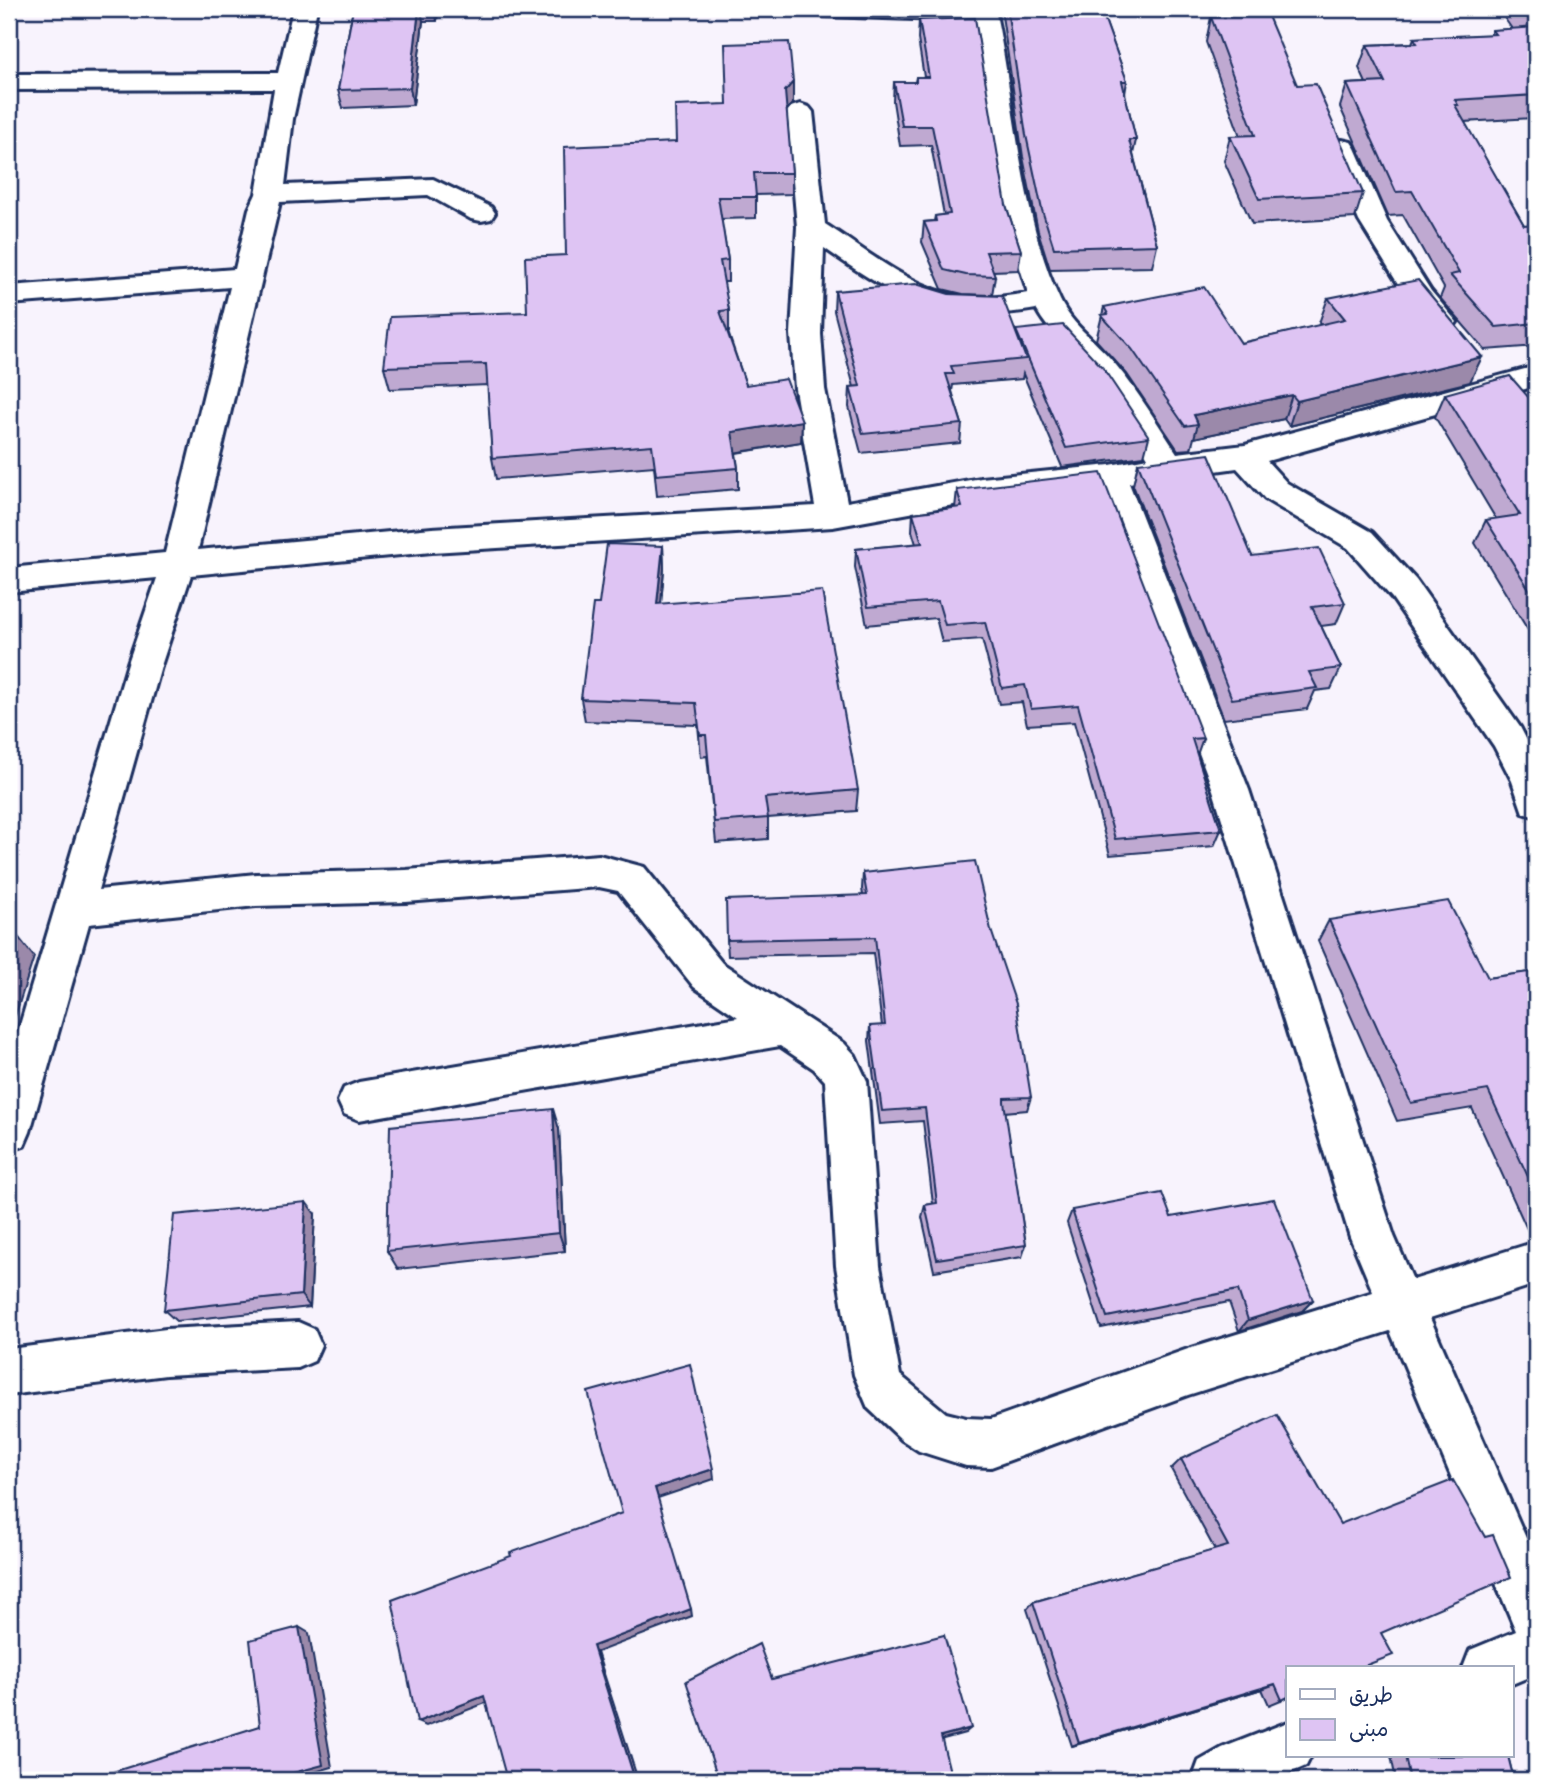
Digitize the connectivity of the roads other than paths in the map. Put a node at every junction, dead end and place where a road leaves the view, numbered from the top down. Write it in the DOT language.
graph roads {
  1 [pos="304,9"];
  2 [pos="824,9"];
  3 [pos="983,11"];
  4 [pos="289,81"];
  5 [pos="9,82"];
  6 [pos="800,112"];
  7 [pos="1332,125"];
  8 [pos="270,194"];
  9 [pos="481,213"];
  10 [pos="811,227"];
  11 [pos="247,277"];
  12 [pos="9,295"];
  13 [pos="1045,299"];
  14 [pos="1454,338"];
  15 [pos="1536,376"];
  16 [pos="1245,456"];
  17 [pos="1168,465"];
  18 [pos="1110,476"];
  19 [pos="833,516"];
  20 [pos="179,562"];
  21 [pos="9,580"];
  22 [pos="1536,802"];
  23 [pos="75,909"];
  24 [pos="786,1027"];
  25 [pos="359,1101"];
  26 [pos="9,1132"];
  27 [pos="1536,1264"];
  28 [pos="1400,1305"];
  29 [pos="298,1345"];
  30 [pos="9,1372"];
  31 [pos="1536,1619"];
  32 [pos="1536,1650"];
  33 [pos="1493,1666"];
  34 [pos="1286,1749"];
  35 [pos="1218,1780"];
  1 -- 4 [label="street"];
  2 -- 3 [label="street"];
  3 -- 13 [label="street"];
  4 -- 5 [label="street"];
  4 -- 8 [label="street"];
  6 -- 10 [label="street"];
  7 -- 14 [label="street"];
  8 -- 9 [label="street"];
  8 -- 11 [label="street"];
  10 -- 13 [label="street"];
  10 -- 19 [label="street"];
  11 -- 12 [label="street"];
  11 -- 20 [label="street"];
  13 -- 17 [label="street"];
  15 -- 16 [label="street"];
  16 -- 17 [label="street"];
  16 -- 22 [label="street"];
  17 -- 18 [label="street"];
  18 -- 19 [label="street"];
  18 -- 28 [label="street"];
  19 -- 20 [label="street"];
  20 -- 21 [label="street"];
  20 -- 23 [label="street"];
  23 -- 24 [label="street"];
  23 -- 26 [label="street"];
  24 -- 25 [label="street"];
  24 -- 28 [label="street"];
  27 -- 28 [label="street"];
  28 -- 31 [label="street"];
  29 -- 30 [label="street"];
  32 -- 33 [label="street"];
  34 -- 35 [label="street"];
}
